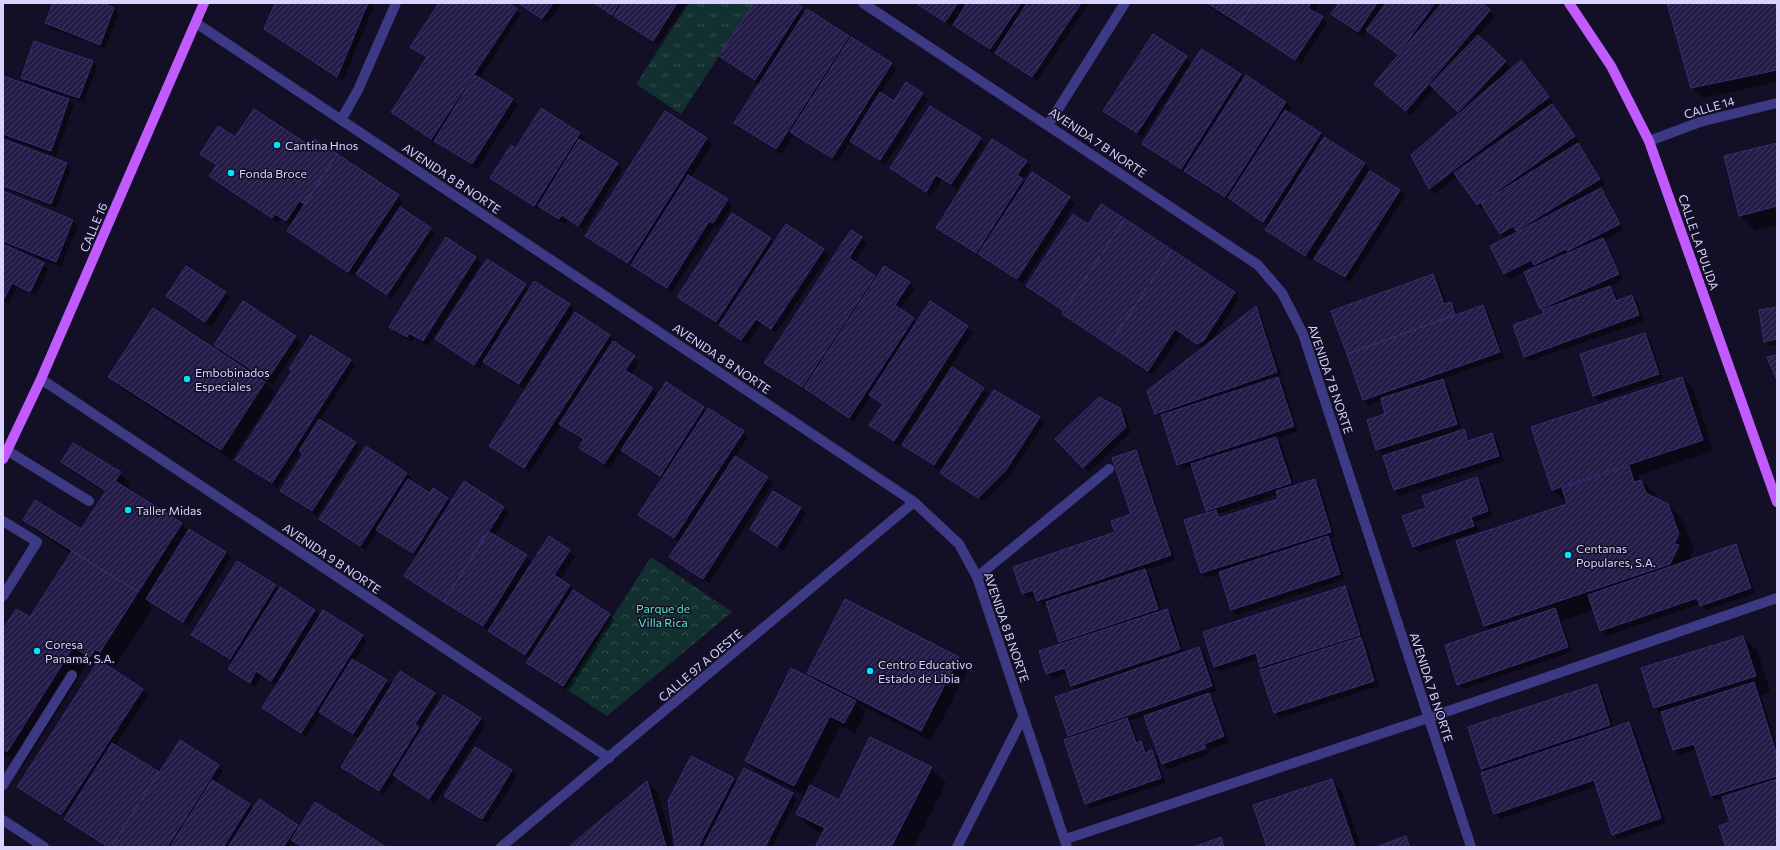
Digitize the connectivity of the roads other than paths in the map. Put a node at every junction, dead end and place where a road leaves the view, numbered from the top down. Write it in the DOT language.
graph roads {
  1 [pos="204,3"];
  2 [pos="396,3"];
  3 [pos="863,3"];
  4 [pos="1126,3"];
  5 [pos="1569,3"];
  6 [pos="196,23"];
  7 [pos="1777,103"];
  8 [pos="341,120"];
  9 [pos="1048,125"];
  10 [pos="1649,141"];
  11 [pos="41,379"];
  12 [pos="5,455"];
  13 [pos="1108,469"];
  14 [pos="89,501"];
  15 [pos="914,502"];
  16 [pos="1777,502"];
  17 [pos="3,520"];
  18 [pos="977,577"];
  19 [pos="3,596"];
  20 [pos="1777,598"];
  21 [pos="72,675"];
  22 [pos="1024,717"];
  23 [pos="1428,718"];
  24 [pos="609,758"];
  25 [pos="3,785"];
  26 [pos="3,820"];
  27 [pos="1066,843"];
  28 [pos="44,847"];
  29 [pos="501,847"];
  30 [pos="958,847"];
  31 [pos="1471,847"];
  1 -- 6 [label="main road, CALLE 16"];
  2 -- 8 [label="street"];
  3 -- 9 [label="street, AVENIDA 7 B NORTE"];
  4 -- 9 [label="street"];
  5 -- 10 [label="main road, CALLE LA PULIDA"];
  6 -- 8 [label="street, AVENIDA 8 B NORTE"];
  6 -- 11 [label="main road, CALLE 16"];
  7 -- 10 [label="street, CALLE 14"];
  8 -- 15 [label="street, AVENIDA 8 B NORTE"];
  9 -- 23 [label="street, AVENIDA 7 B NORTE"];
  10 -- 16 [label="main road, CALLE LA PULIDA"];
  11 -- 12 [label="main road, CALLE 16"];
  11 -- 24 [label="street, AVENIDA 9 B NORTE"];
  12 -- 14 [label="street"];
  13 -- 18 [label="street"];
  15 -- 18 [label="street, AVENIDA 8 B NORTE"];
  15 -- 24 [label="street, CALLE 97 A OESTE"];
  17 -- 19 [label="street"];
  18 -- 22 [label="street, AVENIDA 8 B NORTE"];
  20 -- 23 [label="street"];
  21 -- 25 [label="street"];
  22 -- 27 [label="street, AVENIDA 8 B NORTE"];
  22 -- 30 [label="street"];
  23 -- 27 [label="street"];
  23 -- 31 [label="street, AVENIDA 7 B NORTE"];
  24 -- 29 [label="street, CALLE 97 A OESTE"];
  26 -- 28 [label="street"];
}
